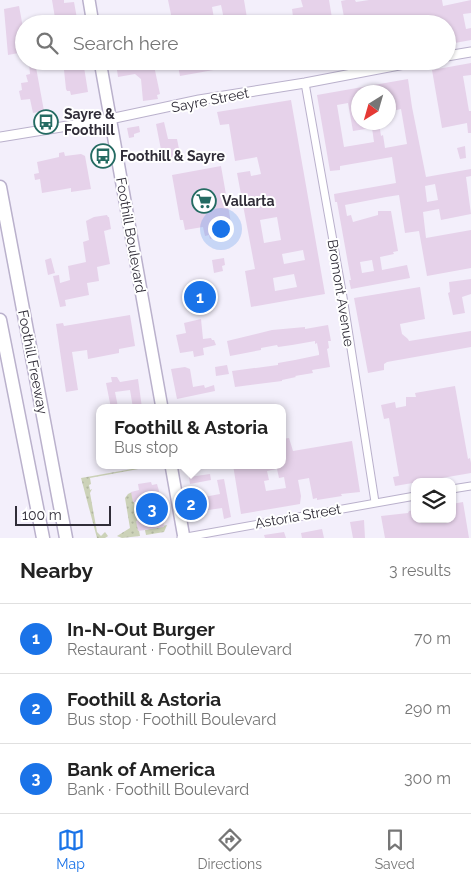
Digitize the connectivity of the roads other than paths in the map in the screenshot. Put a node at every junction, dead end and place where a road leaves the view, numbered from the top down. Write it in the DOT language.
graph roads {
  1 [pos="89,0"];
  2 [pos="92,15"];
  3 [pos="471,52"];
  4 [pos="456,54"];
  5 [pos="102,70"];
  6 [pos="373,70"];
  7 [pos="306,83"];
  8 [pos="110,119"];
  9 [pos="3,137"];
  10 [pos="0,187"];
  11 [pos="0,320"];
  12 [pos="161,404"];
  13 [pos="172,469"];
  14 [pos="471,486"];
  15 [pos="456,488"];
  16 [pos="411,497"];
  17 [pos="375,502"];
  18 [pos="43,538"];
  19 [pos="66,538"];
  20 [pos="183,538"];
  1 -- 2 [label="main road"];
  3 -- 4 [label="street"];
  5 -- 8 [label="main road, Foothill Boulevard"];
  6 -- 7 [label="street, Sayre Street"];
  7 -- 8 [label="street, Sayre Street"];
  7 -- 17 [label="street, Bromont Avenue"];
  8 -- 9 [label="street, Sayre Street"];
  8 -- 12 [label="main road, Foothill Boulevard"];
  10 -- 19 [label="highway, Foothill Freeway"];
  11 -- 18 [label="highway, Foothill Freeway"];
  13 -- 20 [label="main road"];
  14 -- 15 [label="street"];
  16 -- 17 [label="street, Astoria Street"];
  17 -- 20 [label="street, Astoria Street"];
}
